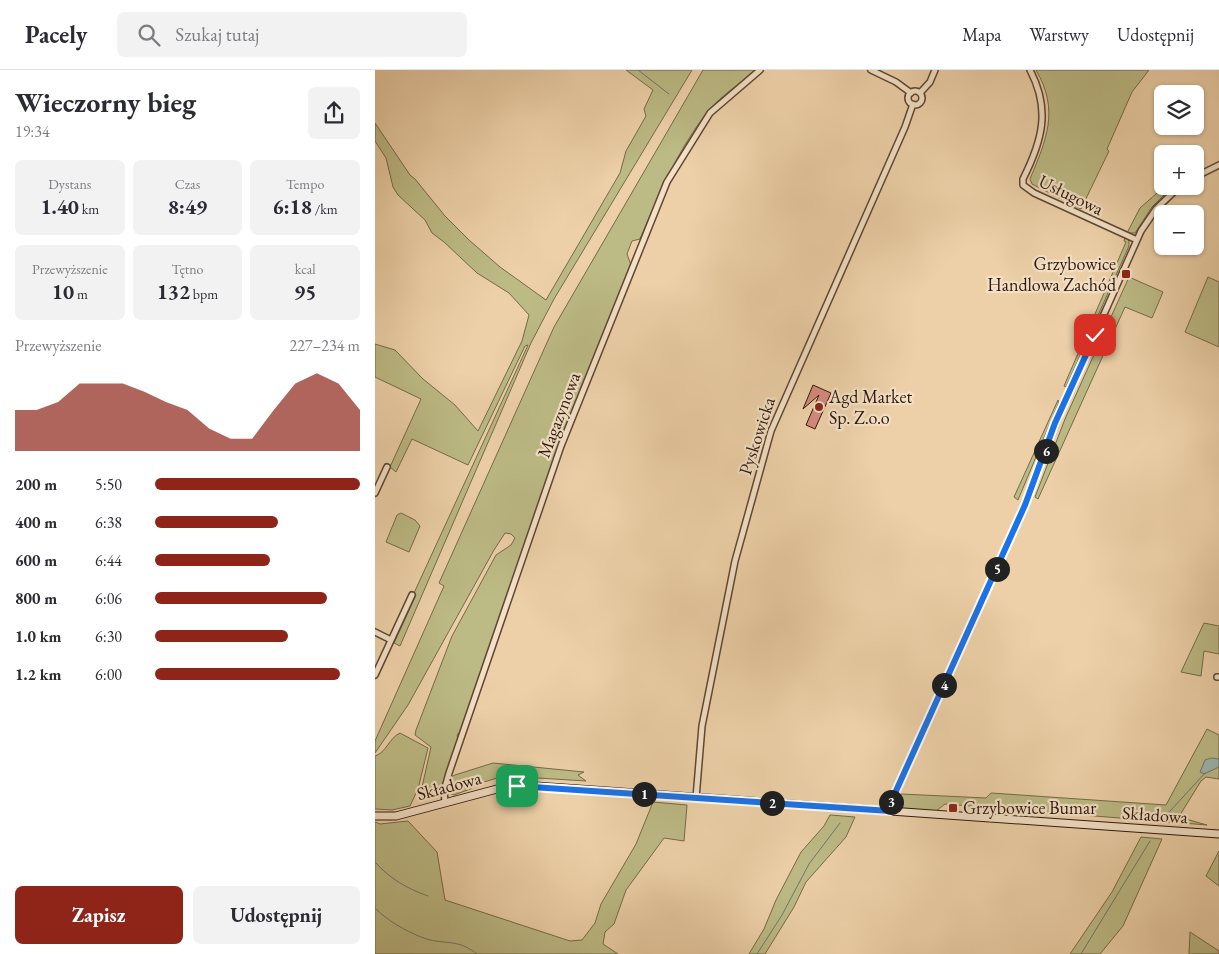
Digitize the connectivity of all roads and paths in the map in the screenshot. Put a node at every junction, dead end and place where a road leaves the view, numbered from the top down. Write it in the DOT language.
graph roads {
  1 [pos="760,70"];
  2 [pos="871,70"];
  3 [pos="935,70"];
  4 [pos="1030,70"];
  5 [pos="911,93"];
  6 [pos="920,93"];
  7 [pos="913,104"];
  8 [pos="1219,165"];
  9 [pos="1204,172"];
  10 [pos="1171,195"];
  11 [pos="1137,240"];
  12 [pos="387,467"];
  13 [pos="375,493"];
  14 [pos="412,596"];
  15 [pos="375,632"];
  16 [pos="391,640"];
  17 [pos="375,675"];
  18 [pos="696,798"];
  19 [pos="445,802"];
  20 [pos="890,811"];
  21 [pos="375,816"];
  22 [pos="1219,834"];
  1 -- 19 [label="street, Magazynowa"];
  2 -- 5 [label="street"];
  3 -- 6 [label="street"];
  4 -- 11 [label="street, Usługowa"];
  5 -- 6 [label="street"];
  5 -- 7 [label="street"];
  6 -- 7 [label="street"];
  7 -- 18 [label="street, Pyskowicka"];
  8 -- 9 [label="street"];
  10 -- 11 [label="street"];
  11 -- 20 [label="street"];
  12 -- 13 [label="street"];
  14 -- 16 [label="street"];
  15 -- 16 [label="street"];
  16 -- 17 [label="street"];
  18 -- 19 [label="main road, Składowa"];
  18 -- 20 [label="main road, Składowa"];
  19 -- 21 [label="main road, Składowa"];
  20 -- 22 [label="main road, Składowa"];
}
